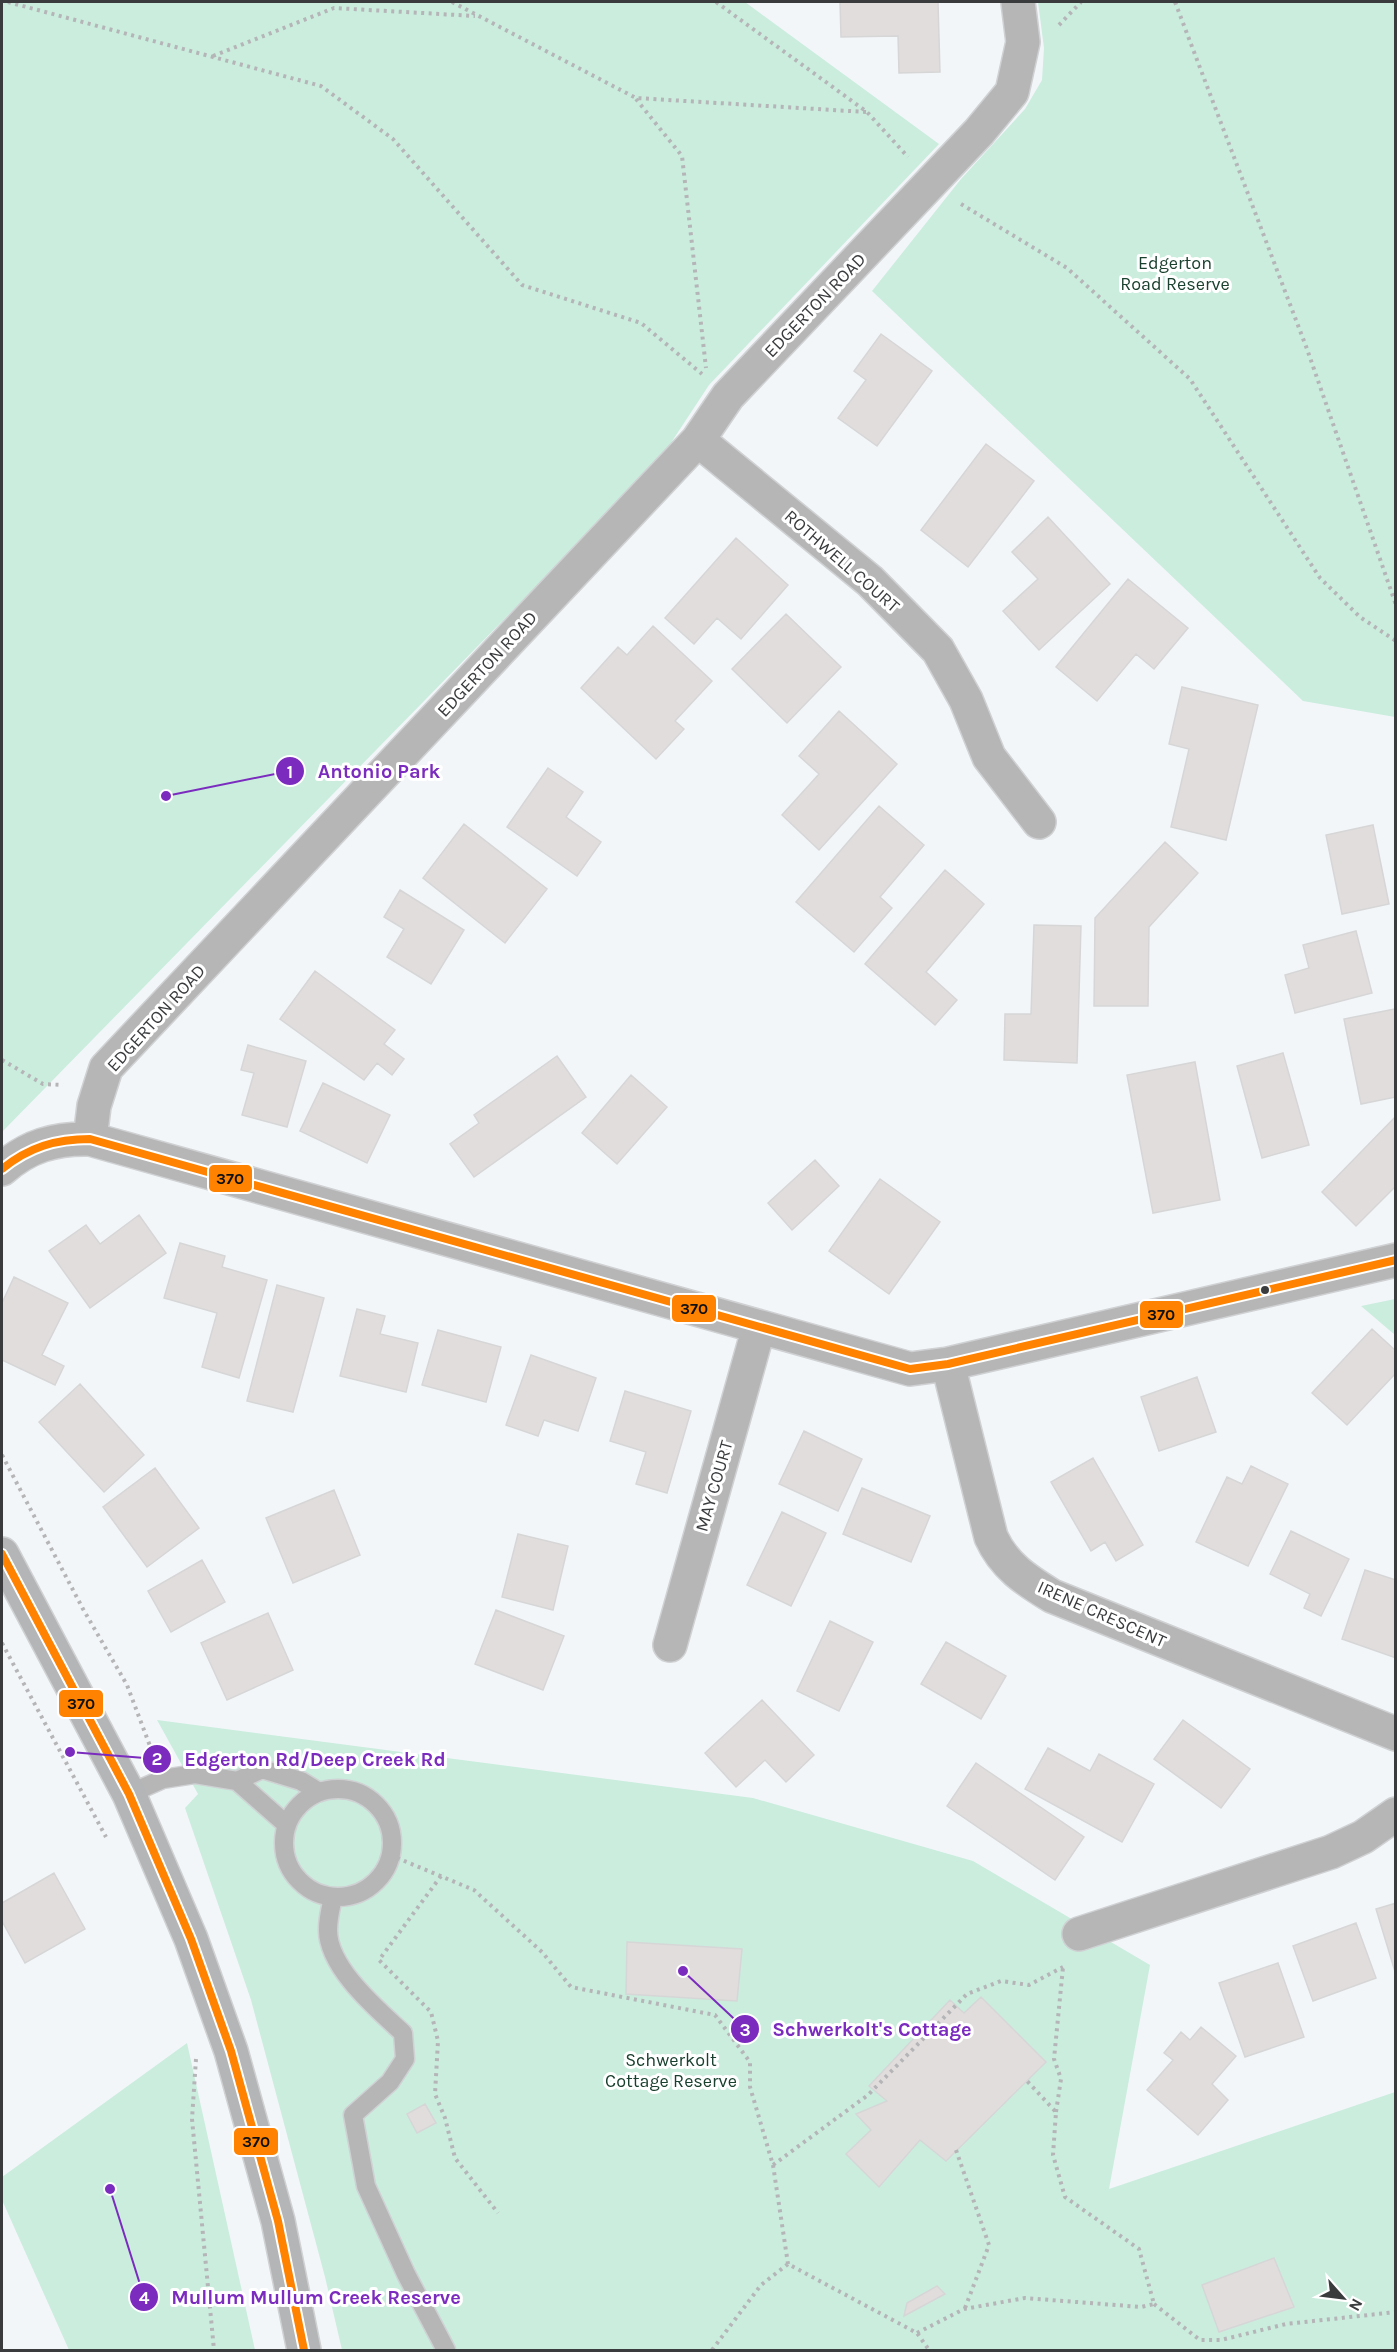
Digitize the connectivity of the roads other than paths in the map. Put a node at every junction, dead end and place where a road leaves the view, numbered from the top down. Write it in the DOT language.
graph roads {
  1 [pos="1018,2"];
  2 [pos="698,440"];
  3 [pos="1039,822"];
  4 [pos="90,1138"];
  5 [pos="2,1169"];
  6 [pos="1395,1260"];
  7 [pos="759,1327"];
  8 [pos="948,1364"];
  9 [pos="2,1554"];
  10 [pos="670,1645"];
  11 [pos="1395,1734"];
  12 [pos="237,1781"];
  13 [pos="319,1792"];
  14 [pos="129,1794"];
  15 [pos="1395,1814"];
  16 [pos="287,1825"];
  17 [pos="333,1897"];
  18 [pos="1079,1934"];
  19 [pos="304,2350"];
  20 [pos="446,2350"];
  1 -- 2 [label="street, EDGERTON ROAD"];
  2 -- 3 [label="street, ROTHWELL COURT"];
  2 -- 4 [label="street, EDGERTON ROAD"];
  4 -- 5 [label="street"];
  4 -- 7 [label="street"];
  6 -- 8 [label="street"];
  7 -- 8 [label="street"];
  7 -- 10 [label="street, MAY COURT"];
  8 -- 11 [label="street, IRENE CRESCENT"];
  9 -- 14 [label="main road"];
  12 -- 13 [label="lane"];
  12 -- 14 [label="lane"];
  12 -- 16 [label="lane"];
  13 -- 16 [label="lane"];
  13 -- 17 [label="lane"];
  14 -- 19 [label="main road"];
  15 -- 18 [label="street"];
  16 -- 17 [label="lane"];
  17 -- 20 [label="lane"];
}
